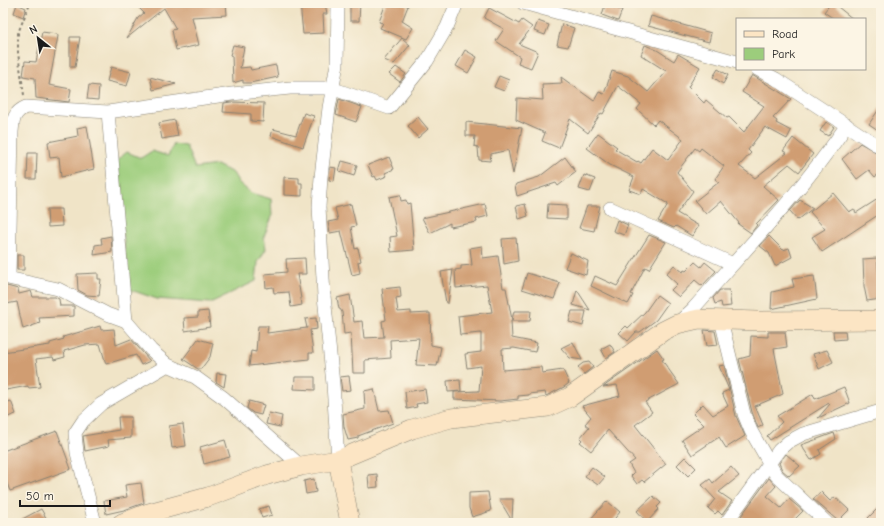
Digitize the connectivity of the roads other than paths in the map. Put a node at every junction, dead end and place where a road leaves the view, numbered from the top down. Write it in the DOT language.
graph roads {
  1 [pos="338,3"];
  2 [pos="457,3"];
  3 [pos="523,3"];
  4 [pos="736,62"];
  5 [pos="759,70"];
  6 [pos="331,88"];
  7 [pos="108,112"];
  8 [pos="847,125"];
  9 [pos="881,146"];
  10 [pos="610,208"];
  11 [pos="733,264"];
  12 [pos="6,277"];
  13 [pos="721,320"];
  14 [pos="881,320"];
  15 [pos="126,321"];
  16 [pos="677,324"];
  17 [pos="168,365"];
  18 [pos="881,412"];
  19 [pos="338,460"];
  20 [pos="770,465"];
  21 [pos="301,466"];
  22 [pos="95,523"];
  23 [pos="122,523"];
  24 [pos="350,523"];
  25 [pos="726,523"];
  26 [pos="827,523"];
  1 -- 6 [label="street"];
  2 -- 6 [label="street"];
  3 -- 4 [label="street"];
  5 -- 8 [label="street"];
  6 -- 7 [label="street"];
  6 -- 19 [label="street"];
  7 -- 12 [label="street"];
  7 -- 15 [label="street"];
  8 -- 9 [label="street"];
  8 -- 11 [label="street"];
  10 -- 11 [label="street"];
  11 -- 16 [label="street"];
  12 -- 15 [label="street"];
  13 -- 14 [label="street"];
  13 -- 16 [label="street"];
  13 -- 20 [label="street"];
  15 -- 17 [label="street"];
  16 -- 19 [label="street"];
  17 -- 21 [label="street"];
  17 -- 22 [label="street"];
  18 -- 20 [label="street"];
  19 -- 21 [label="street"];
  19 -- 24 [label="street"];
  20 -- 25 [label="street"];
  20 -- 26 [label="street"];
  21 -- 23 [label="street"];
}
